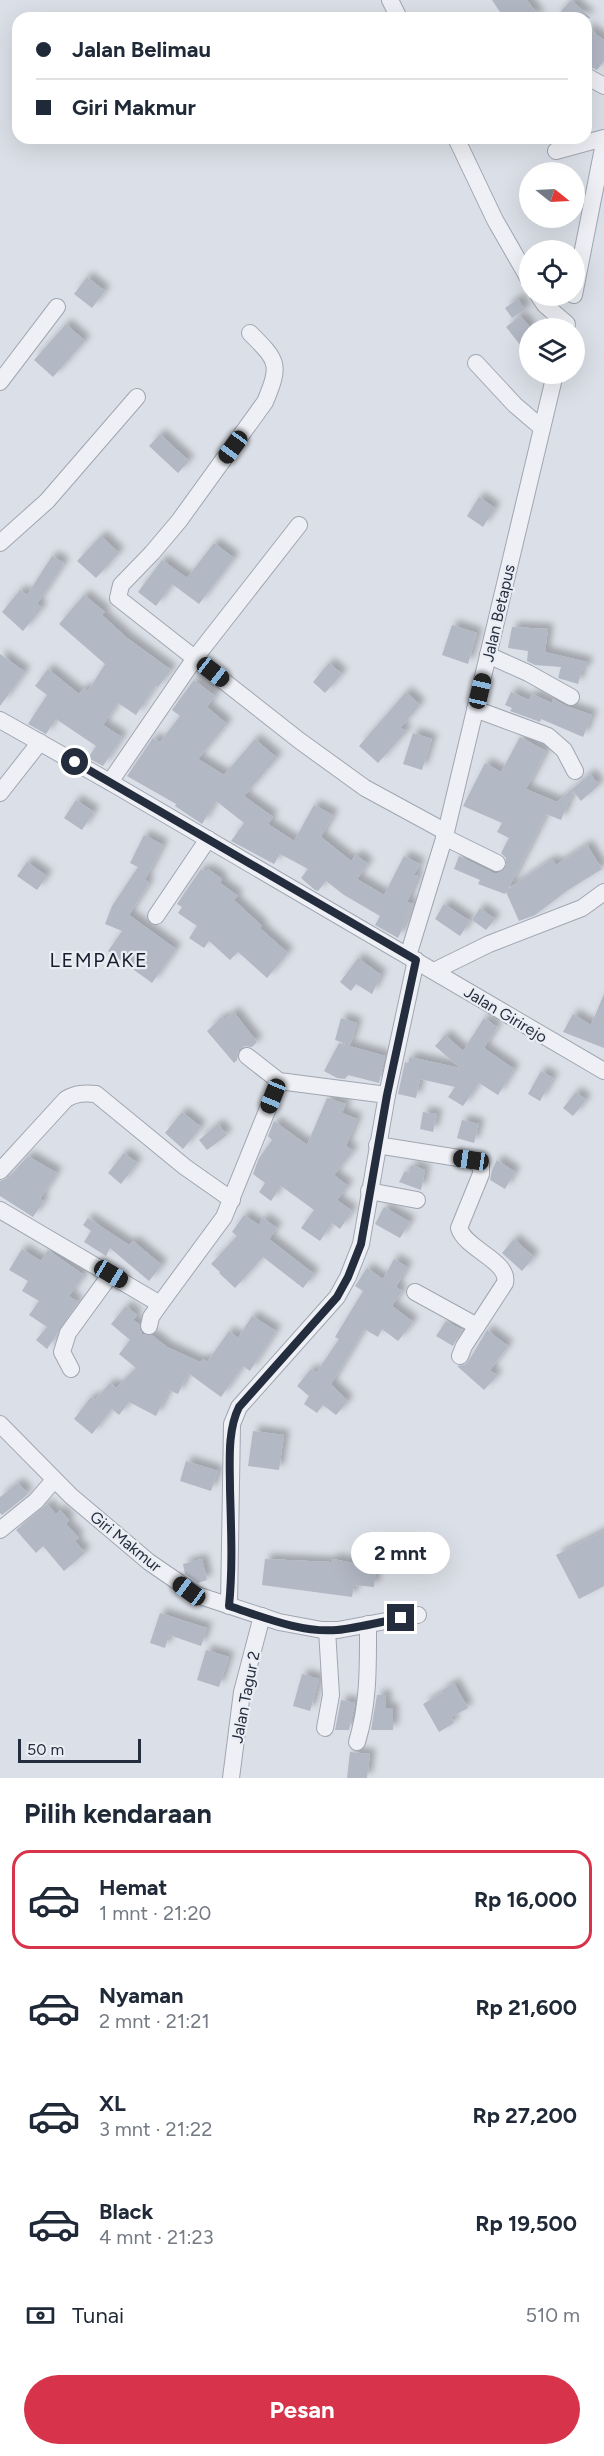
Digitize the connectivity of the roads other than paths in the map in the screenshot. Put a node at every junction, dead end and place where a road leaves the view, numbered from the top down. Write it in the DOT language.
graph roads {
  1 [pos="604,143"];
  2 [pos="459,144"];
  3 [pos="583,144"];
  4 [pos="556,152"];
  5 [pos="585,240"];
  6 [pos="519,262"];
  7 [pos="546,306"];
  8 [pos="57,307"];
  9 [pos="559,318"];
  10 [pos="250,333"];
  11 [pos="476,363"];
  12 [pos="0,382"];
  13 [pos="553,384"];
  14 [pos="137,397"];
  15 [pos="542,428"];
  16 [pos="299,525"];
  17 [pos="0,543"];
  18 [pos="488,655"];
  19 [pos="195,658"];
  20 [pos="571,697"];
  21 [pos="475,709"];
  22 [pos="0,720"];
  23 [pos="40,742"];
  24 [pos="575,771"];
  25 [pos="110,782"];
  26 [pos="0,793"];
  27 [pos="445,834"];
  28 [pos="208,839"];
  29 [pos="497,864"];
  30 [pos="604,892"];
  31 [pos="156,916"];
  32 [pos="412,958"];
  33 [pos="434,971"];
  34 [pos="247,1056"];
  35 [pos="604,1071"];
  36 [pos="279,1081"];
  37 [pos="387,1095"];
  38 [pos="377,1145"];
  39 [pos="0,1171"];
  40 [pos="369,1191"];
  41 [pos="232,1200"];
  42 [pos="417,1200"];
  43 [pos="0,1210"];
  44 [pos="111,1274"];
  45 [pos="415,1292"];
  46 [pos="160,1304"];
  47 [pos="149,1326"];
  48 [pos="477,1326"];
  49 [pos="460,1356"];
  50 [pos="71,1369"];
  51 [pos="0,1424"];
  52 [pos="54,1480"];
  53 [pos="0,1530"];
  54 [pos="229,1606"];
  55 [pos="418,1615"];
  56 [pos="262,1616"];
  57 [pos="368,1624"];
  58 [pos="327,1630"];
  59 [pos="325,1728"];
  60 [pos="357,1742"];
  61 [pos="231,1778"];
  1 -- 5 [label="street"];
  2 -- 6 [label="street"];
  3 -- 4 [label="street"];
  7 -- 9 [label="street"];
  8 -- 12 [label="street"];
  10 -- 19 [label="street"];
  11 -- 15 [label="street"];
  13 -- 15 [label="street, Jalan Betapus"];
  14 -- 17 [label="street"];
  15 -- 18 [label="street, Jalan Betapus"];
  16 -- 19 [label="street"];
  18 -- 20 [label="street"];
  18 -- 21 [label="street, Jalan Betapus"];
  19 -- 25 [label="street"];
  19 -- 27 [label="street"];
  21 -- 24 [label="street"];
  21 -- 27 [label="street, Jalan Betapus"];
  22 -- 23 [label="street, Jalan Girirejo"];
  23 -- 25 [label="street, Jalan Girirejo"];
  23 -- 26 [label="street"];
  25 -- 28 [label="street, Jalan Girirejo"];
  27 -- 29 [label="street"];
  27 -- 32 [label="street, Jalan Betapus"];
  28 -- 31 [label="street"];
  28 -- 32 [label="street, Jalan Girirejo"];
  30 -- 33 [label="street"];
  32 -- 33 [label="street, Jalan Girirejo"];
  32 -- 37 [label="street, Jalan Betapus"];
  33 -- 35 [label="street, Jalan Girirejo"];
  34 -- 36 [label="street"];
  36 -- 37 [label="street"];
  36 -- 41 [label="street"];
  37 -- 38 [label="street, Jalan Betapus"];
  38 -- 40 [label="street, Jalan Betapus"];
  38 -- 48 [label="street"];
  39 -- 41 [label="street"];
  40 -- 42 [label="street"];
  40 -- 54 [label="street, Jalan Betapus"];
  41 -- 46 [label="street"];
  43 -- 44 [label="street"];
  44 -- 46 [label="street"];
  44 -- 50 [label="street"];
  45 -- 48 [label="street"];
  46 -- 47 [label="street"];
  48 -- 49 [label="street"];
  51 -- 52 [label="street, Giri Makmur"];
  52 -- 53 [label="street"];
  52 -- 54 [label="street, Giri Makmur"];
  54 -- 56 [label="street, Giri Makmur"];
  55 -- 57 [label="street, Giri Makmur"];
  56 -- 58 [label="street, Giri Makmur"];
  56 -- 61 [label="street, Jalan Tagur 2"];
  57 -- 58 [label="street, Giri Makmur"];
  57 -- 60 [label="street"];
  58 -- 59 [label="street"];
}
